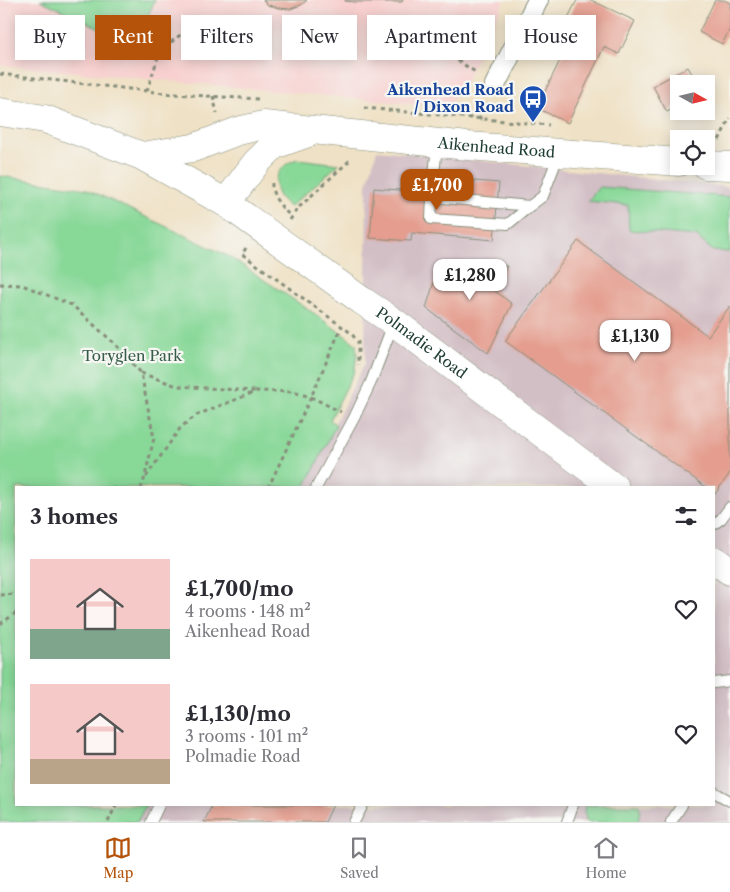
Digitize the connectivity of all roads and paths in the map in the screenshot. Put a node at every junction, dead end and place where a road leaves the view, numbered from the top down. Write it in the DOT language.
graph roads {
  1 [pos="538,0"];
  2 [pos="181,34"];
  3 [pos="456,60"];
  4 [pos="495,85"];
  5 [pos="147,91"];
  6 [pos="0,112"];
  7 [pos="314,131"];
  8 [pos="437,143"];
  9 [pos="468,146"];
  10 [pos="559,154"];
  11 [pos="142,156"];
  12 [pos="670,161"];
  13 [pos="358,162"];
  14 [pos="715,165"];
  15 [pos="730,166"];
  16 [pos="432,197"];
  17 [pos="226,203"];
  18 [pos="530,206"];
  19 [pos="267,233"];
  20 [pos="0,284"];
  21 [pos="394,322"];
  22 [pos="342,326"];
  23 [pos="141,373"];
  24 [pos="373,376"];
  25 [pos="257,391"];
  26 [pos="311,397"];
  27 [pos="354,418"];
  28 [pos="144,480"];
  29 [pos="142,486"];
  30 [pos="269,486"];
  31 [pos="317,486"];
  32 [pos="612,486"];
  33 [pos="730,507"];
  34 [pos="715,523"];
  35 [pos="715,561"];
  36 [pos="730,571"];
  37 [pos="0,594"];
  38 [pos="15,594"];
  39 [pos="15,614"];
  40 [pos="0,624"];
  41 [pos="730,680"];
  42 [pos="715,683"];
  43 [pos="715,793"];
  44 [pos="730,801"];
  45 [pos="116,806"];
  46 [pos="159,806"];
  47 [pos="362,806"];
  48 [pos="572,806"];
  49 [pos="681,806"];
  50 [pos="108,822"];
  51 [pos="151,822"];
  52 [pos="354,822"];
  53 [pos="567,822"];
  54 [pos="671,822"];
  1 -- 4 [label="street"];
  2 -- 5 [label="path"];
  3 -- 4 [label="path"];
  4 -- 9 [label="path"];
  6 -- 11 [label="main road, Aikenhead Road"];
  7 -- 8 [label="main road, Aikenhead Road"];
  7 -- 11 [label="main road, Aikenhead Road"];
  7 -- 17 [label="main road, Aikenhead Road"];
  8 -- 9 [label="main road, Aikenhead Road"];
  8 -- 16 [label="lane"];
  9 -- 10 [label="main road, Aikenhead Road"];
  10 -- 12 [label="main road, Aikenhead Road"];
  10 -- 18 [label="lane"];
  11 -- 17 [label="main road, Aikenhead Road"];
  13 -- 19 [label="path"];
  14 -- 15 [label="main road"];
  16 -- 18 [label="lane"];
  16 -- 18 [label="lane"];
  17 -- 19 [label="main road, Polmadie Road"];
  19 -- 21 [label="main road, Polmadie Road"];
  19 -- 22 [label="path"];
  20 -- 23 [label="path"];
  21 -- 24 [label="lane"];
  21 -- 32 [label="main road, Polmadie Road"];
  22 -- 24 [label="path"];
  22 -- 26 [label="path"];
  23 -- 25 [label="path"];
  23 -- 28 [label="path"];
  24 -- 27 [label="lane"];
  25 -- 26 [label="path"];
  25 -- 28 [label="path"];
  26 -- 27 [label="path"];
  26 -- 30 [label="path"];
  27 -- 31 [label="lane"];
  28 -- 29 [label="path"];
  33 -- 34 [label="lane"];
  35 -- 36 [label="main road"];
  37 -- 38 [label="path"];
  39 -- 40 [label="path"];
  41 -- 42 [label="lane"];
  43 -- 44 [label="lane"];
  45 -- 50 [label="path"];
  46 -- 51 [label="lane"];
  47 -- 52 [label="lane"];
  48 -- 53 [label="lane"];
  49 -- 54 [label="lane"];
}
